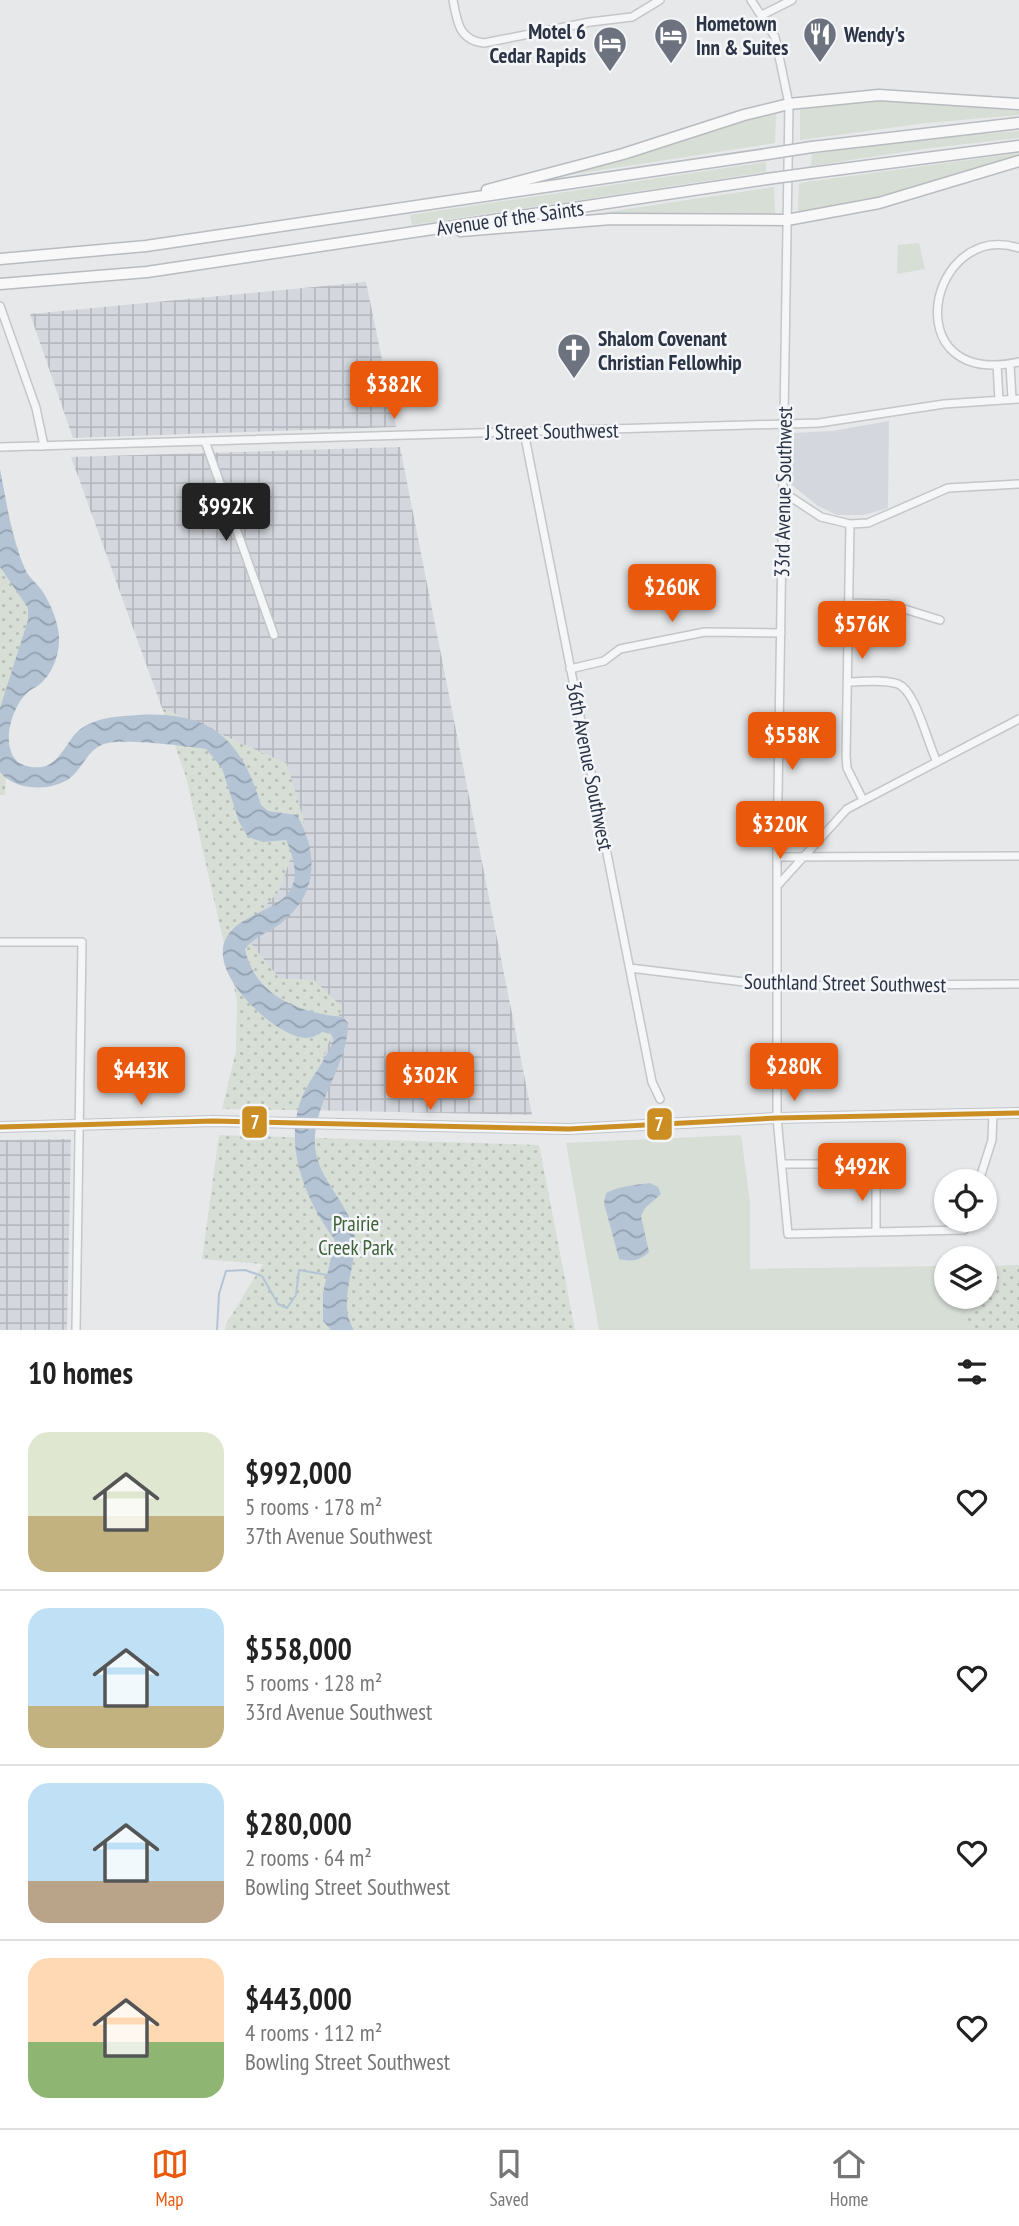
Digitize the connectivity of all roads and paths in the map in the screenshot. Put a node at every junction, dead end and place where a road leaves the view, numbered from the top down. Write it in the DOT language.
graph roads {
  1 [pos="453,0"];
  2 [pos="660,0"];
  3 [pos="751,0"];
  4 [pos="792,0"];
  5 [pos="762,15"];
  6 [pos="789,104"];
  7 [pos="1019,104"];
  8 [pos="1019,122"];
  9 [pos="1019,146"];
  10 [pos="1019,161"];
  11 [pos="437,203"];
  12 [pos="787,219"];
  13 [pos="417,232"];
  14 [pos="1019,248"];
  15 [pos="0,259"];
  16 [pos="0,284"];
  17 [pos="0,306"];
  18 [pos="1019,362"];
  19 [pos="1010,364"];
  20 [pos="997,365"];
  21 [pos="1016,399"];
  22 [pos="999,400"];
  23 [pos="784,425"];
  24 [pos="524,432"];
  25 [pos="205,441"];
  26 [pos="44,446"];
  27 [pos="2,447"];
  28 [pos="1019,484"];
  29 [pos="783,492"];
  30 [pos="850,524"];
  31 [pos="849,603"];
  32 [pos="940,620"];
  33 [pos="781,633"];
  34 [pos="274,635"];
  35 [pos="570,669"];
  36 [pos="848,682"];
  37 [pos="1019,719"];
  38 [pos="937,762"];
  39 [pos="863,800"];
  40 [pos="803,856"];
  41 [pos="1019,856"];
  42 [pos="777,857"];
  43 [pos="778,885"];
  44 [pos="0,942"];
  45 [pos="630,968"];
  46 [pos="1019,984"];
  47 [pos="777,986"];
  48 [pos="660,1099"];
  49 [pos="993,1113"];
  50 [pos="1019,1113"];
  51 [pos="777,1118"];
  52 [pos="79,1124"];
  53 [pos="0,1127"];
  54 [pos="783,1164"];
  55 [pos="983,1169"];
  56 [pos="934,1231"];
  57 [pos="876,1232"];
  58 [pos="76,1330"];
  1 -- 2 [label="street"];
  3 -- 5 [label="street, 33rd Avenue Southwest"];
  4 -- 5 [label="street"];
  5 -- 6 [label="street, 33rd Avenue Southwest"];
  6 -- 7 [label="highway"];
  6 -- 11 [label="highway"];
  6 -- 12 [label="street, 33rd Avenue Southwest"];
  8 -- 11 [label="highway, Avenue of the Saints, bridge"];
  9 -- 13 [label="highway, Avenue of the Saints, bridge"];
  10 -- 12 [label="highway"];
  11 -- 15 [label="highway, Avenue of the Saints"];
  12 -- 13 [label="highway"];
  12 -- 23 [label="street, 33rd Avenue Southwest"];
  13 -- 16 [label="highway, Avenue of the Saints"];
  14 -- 20 [label="street"];
  17 -- 26 [label="street"];
  18 -- 19 [label="street"];
  19 -- 20 [label="street"];
  19 -- 21 [label="street"];
  20 -- 22 [label="street"];
  21 -- 22 [label="street, J Street Southwest"];
  22 -- 23 [label="street, J Street Southwest"];
  23 -- 24 [label="street, J Street Southwest"];
  23 -- 29 [label="street, 33rd Avenue Southwest"];
  24 -- 25 [label="street, J Street Southwest"];
  24 -- 35 [label="street, 36th Avenue Southwest"];
  25 -- 26 [label="street, J Street Southwest"];
  25 -- 34 [label="street"];
  26 -- 27 [label="street, J Street Southwest"];
  28 -- 30 [label="street"];
  29 -- 30 [label="street"];
  29 -- 33 [label="street, 33rd Avenue Southwest"];
  30 -- 31 [label="street"];
  31 -- 32 [label="street"];
  31 -- 36 [label="street"];
  33 -- 35 [label="street"];
  33 -- 42 [label="street, 33rd Avenue Southwest"];
  35 -- 45 [label="street, 36th Avenue Southwest"];
  36 -- 38 [label="street"];
  36 -- 39 [label="street"];
  37 -- 38 [label="street"];
  38 -- 39 [label="street"];
  39 -- 40 [label="street"];
  40 -- 41 [label="street"];
  40 -- 42 [label="street"];
  40 -- 43 [label="street"];
  42 -- 43 [label="street, 33rd Avenue Southwest"];
  43 -- 47 [label="street, 33rd Avenue Southwest"];
  44 -- 52 [label="street"];
  45 -- 47 [label="street, Southland Street Southwest"];
  45 -- 48 [label="street, 36th Avenue Southwest"];
  46 -- 47 [label="street, Southland Street Southwest"];
  47 -- 51 [label="street, 33rd Avenue Southwest"];
  49 -- 50 [label="main road"];
  49 -- 51 [label="main road"];
  49 -- 55 [label="street"];
  51 -- 52 [label="main road"];
  51 -- 54 [label="street, 33rd Avenue Southwest"];
  52 -- 53 [label="main road"];
  52 -- 58 [label="street"];
  54 -- 57 [label="street"];
  54 -- 57 [label="street, 33rd Avenue Southwest"];
  56 -- 57 [label="street"];
}
